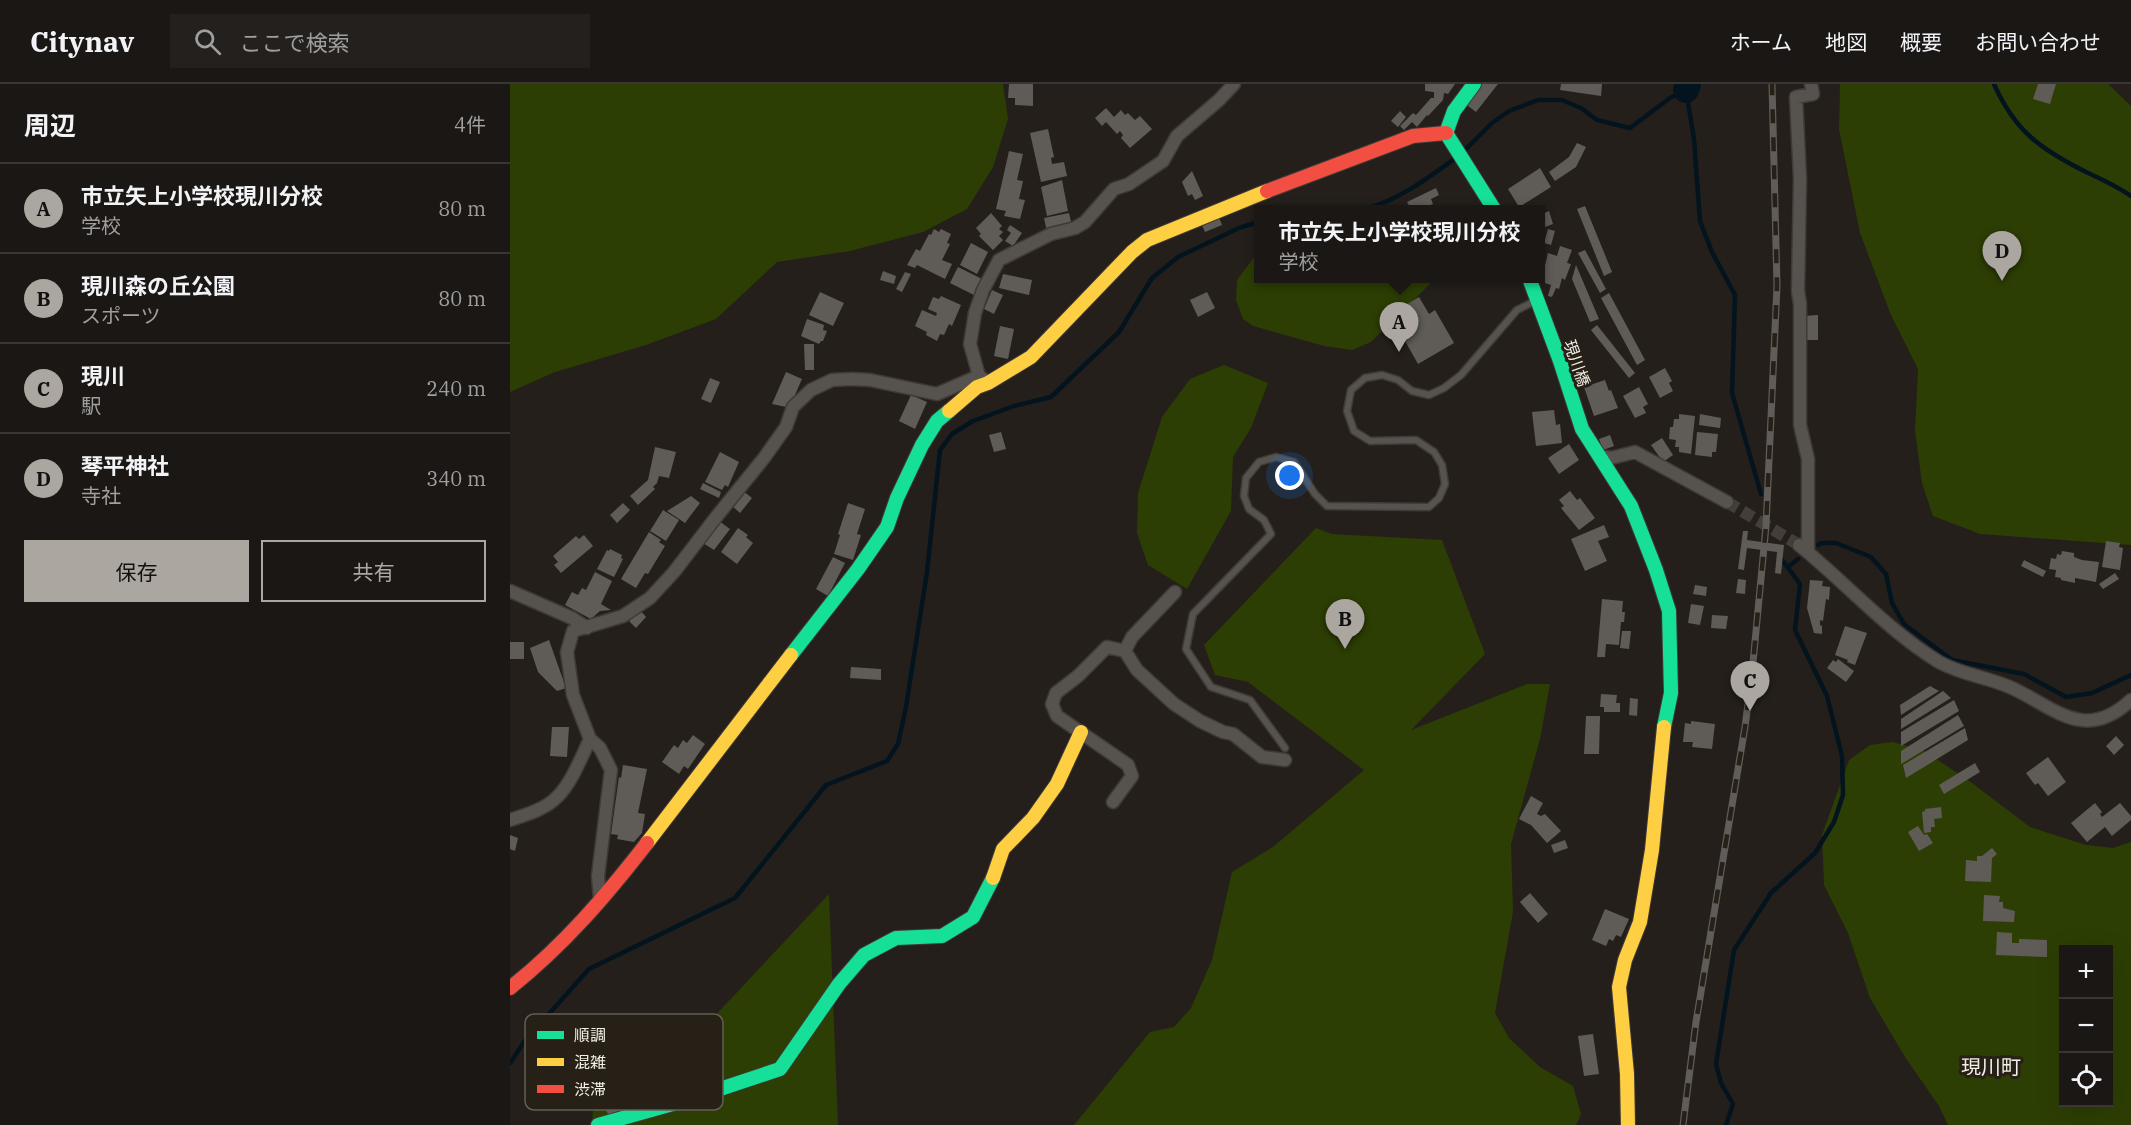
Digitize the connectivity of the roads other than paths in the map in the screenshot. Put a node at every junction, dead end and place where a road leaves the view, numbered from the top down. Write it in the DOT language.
graph roads {
  1 [pos="1234,84"];
  2 [pos="1474,84"];
  3 [pos="1811,84"];
  4 [pos="1450,139"];
  5 [pos="1491,205"];
  6 [pos="1531,283"];
  7 [pos="1537,300"];
  8 [pos="982,385"];
  9 [pos="1599,456"];
  10 [pos="1727,502"];
  11 [pos="510,591"];
  12 [pos="1175,592"];
  13 [pos="587,628"];
  14 [pos="1125,651"];
  15 [pos="2131,700"];
  16 [pos="1081,732"];
  17 [pos="590,739"];
  18 [pos="1285,754"];
  19 [pos="1113,802"];
  20 [pos="510,820"];
  21 [pos="600,899"];
  22 [pos="510,988"];
  23 [pos="723,1088"];
  24 [pos="651,1110"];
  25 [pos="598,1125"];
  26 [pos="1628,1125"];
  1 -- 8 [label="street"];
  2 -- 4 [label="street"];
  3 -- 15 [label="street"];
  4 -- 5 [label="street"];
  4 -- 8 [label="street"];
  6 -- 7 [label="street, 現川橋"];
  7 -- 9 [label="street, 現川橋"];
  7 -- 18 [label="lane"];
  8 -- 13 [label="street"];
  8 -- 21 [label="street"];
  9 -- 10 [label="street"];
  9 -- 26 [label="street, 現川橋"];
  11 -- 13 [label="street"];
  12 -- 14 [label="street"];
  13 -- 17 [label="street"];
  14 -- 16 [label="street"];
  14 -- 18 [label="street"];
  16 -- 19 [label="street"];
  16 -- 23 [label="street"];
  17 -- 20 [label="street"];
  17 -- 21 [label="street"];
  21 -- 22 [label="street"];
  24 -- 25 [label="street"];
}
